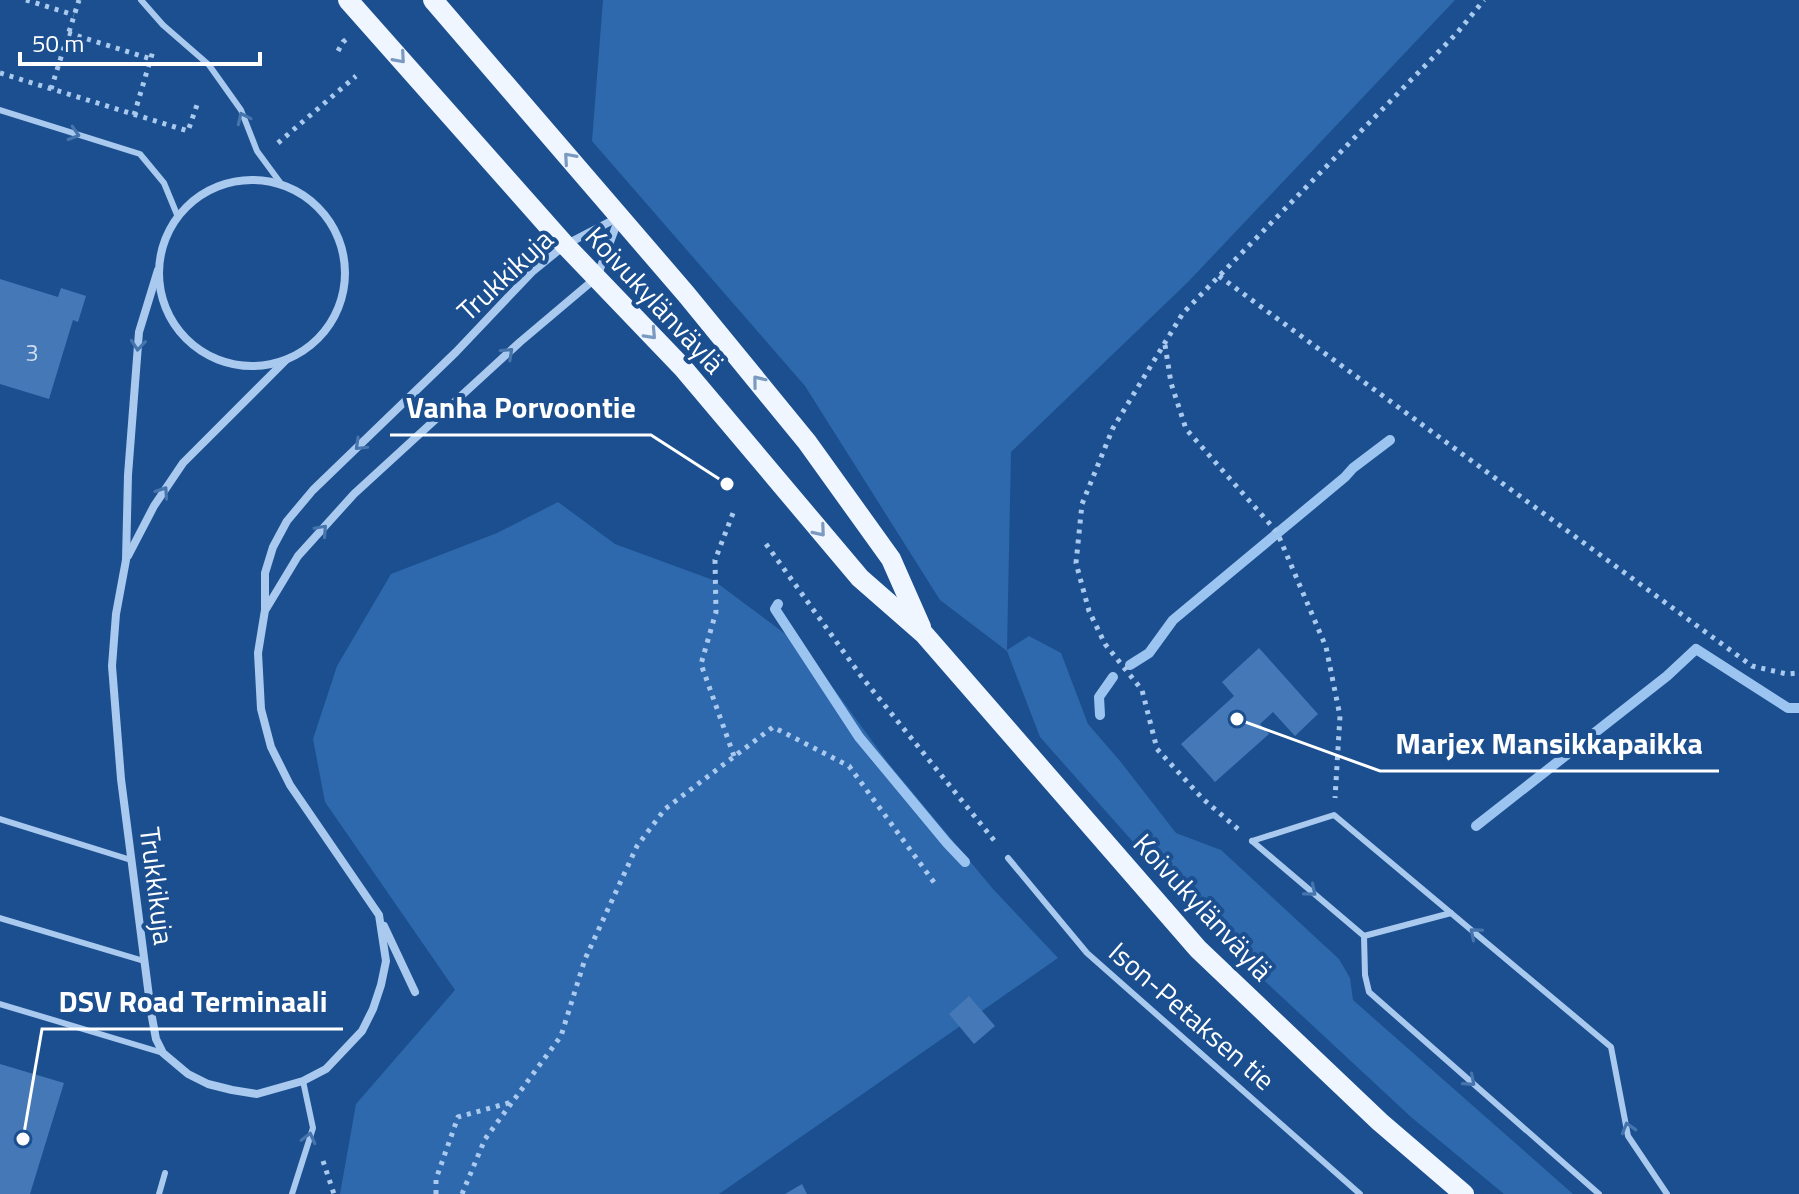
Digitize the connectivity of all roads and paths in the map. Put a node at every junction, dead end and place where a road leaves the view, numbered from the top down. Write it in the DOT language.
graph roads {
  1 [pos="26,0"];
  2 [pos="79,0"];
  3 [pos="141,0"];
  4 [pos="348,0"];
  5 [pos="433,0"];
  6 [pos="1484,0"];
  7 [pos="74,15"];
  8 [pos="68,33"];
  9 [pos="153,51"];
  10 [pos="151,59"];
  11 [pos="0,73"];
  12 [pos="356,76"];
  13 [pos="51,89"];
  14 [pos="198,102"];
  15 [pos="0,110"];
  16 [pos="134,115"];
  17 [pos="278,143"];
  18 [pos="282,185"];
  19 [pos="178,217"];
  20 [pos="620,217"];
  21 [pos="565,245"];
  22 [pos="158,270"];
  23 [pos="1219,276"];
  24 [pos="597,277"];
  25 [pos="1165,344"];
  26 [pos="286,360"];
  27 [pos="735,508"];
  28 [pos="766,544"];
  29 [pos="126,560"];
  30 [pos="265,610"];
  31 [pos="924,634"];
  32 [pos="1799,673"];
  33 [pos="734,756"];
  34 [pos="1334,815"];
  35 [pos="0,819"];
  36 [pos="1252,841"];
  37 [pos="1008,858"];
  38 [pos="131,860"];
  39 [pos="936,885"];
  40 [pos="1451,913"];
  41 [pos="379,915"];
  42 [pos="0,918"];
  43 [pos="1364,936"];
  44 [pos="144,961"];
  45 [pos="415,992"];
  46 [pos="0,1004"];
  47 [pos="163,1053"];
  48 [pos="303,1081"];
  49 [pos="512,1102"];
  50 [pos="165,1173"];
  51 [pos="159,1194"];
  52 [pos="292,1194"];
  53 [pos="436,1194"];
  54 [pos="462,1194"];
  55 [pos="1360,1194"];
  56 [pos="1464,1194"];
  57 [pos="1599,1194"];
  58 [pos="1667,1194"];
  1 -- 7 [label="path"];
  2 -- 7 [label="path"];
  18 -- 3 [label="lane, one-way"];
  4 -- 21 [label="main road, Koivukylänväylä, one-way"];
  20 -- 5 [label="main road, Koivukylänväylä, one-way"];
  6 -- 23 [label="path"];
  7 -- 8 [label="path"];
  8 -- 10 [label="path"];
  8 -- 13 [label="path"];
  9 -- 10 [label="path"];
  10 -- 16 [label="path"];
  11 -- 13 [label="path"];
  12 -- 17 [label="path"];
  13 -- 16 [label="path"];
  14 -- 16 [label="path"];
  15 -- 19 [label="lane, one-way"];
  18 -- 19 [label="street, Trukkikuja"];
  18 -- 26 [label="street, Trukkikuja"];
  19 -- 22 [label="street, Trukkikuja"];
  20 -- 21 [label="street, Trukkikuja"];
  20 -- 24 [label="street, Trukkikuja"];
  31 -- 20 [label="main road, Koivukylänväylä, one-way"];
  21 -- 24 [label="main road, Koivukylänväylä"];
  21 -- 30 [label="street, Trukkikuja, one-way"];
  22 -- 26 [label="street, Trukkikuja"];
  22 -- 29 [label="street, Trukkikuja, one-way"];
  23 -- 25 [label="path"];
  23 -- 32 [label="path"];
  30 -- 24 [label="street, Trukkikuja, one-way"];
  24 -- 31 [label="main road, Koivukylänväylä, one-way"];
  25 -- 34 [label="path"];
  25 -- 36 [label="path"];
  29 -- 26 [label="street, Trukkikuja, one-way"];
  27 -- 33 [label="path"];
  28 -- 37 [label="path"];
  29 -- 38 [label="street, Trukkikuja"];
  30 -- 41 [label="street, Trukkikuja"];
  31 -- 56 [label="main road, Koivukylänväylä"];
  33 -- 39 [label="path"];
  33 -- 49 [label="path"];
  34 -- 36 [label="lane"];
  34 -- 40 [label="lane"];
  35 -- 38 [label="lane"];
  36 -- 43 [label="lane, one-way"];
  37 -- 55 [label="lane, Ison-Petaksen tie"];
  38 -- 44 [label="street, Trukkikuja"];
  40 -- 43 [label="lane"];
  58 -- 40 [label="lane, one-way"];
  41 -- 45 [label="street"];
  41 -- 48 [label="street, Trukkikuja"];
  42 -- 44 [label="lane"];
  43 -- 57 [label="lane, one-way"];
  44 -- 47 [label="street, Trukkikuja"];
  46 -- 47 [label="lane"];
  47 -- 48 [label="street, Trukkikuja"];
  52 -- 48 [label="lane, one-way"];
  49 -- 53 [label="path"];
  49 -- 54 [label="path"];
  50 -- 51 [label="lane"];
}
